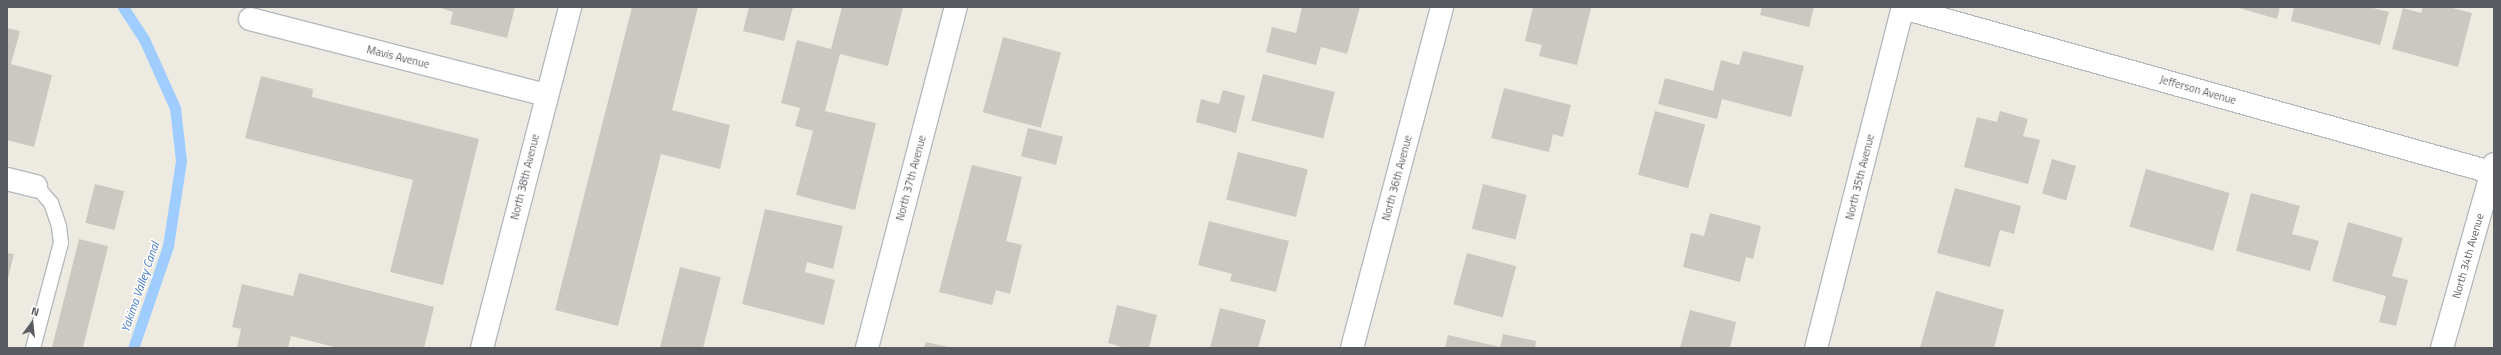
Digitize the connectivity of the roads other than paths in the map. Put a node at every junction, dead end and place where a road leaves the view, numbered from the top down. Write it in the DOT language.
graph roads {
  1 [pos="570,7"];
  2 [pos="956,7"];
  3 [pos="1442,7"];
  4 [pos="1903,8"];
  5 [pos="250,19"];
  6 [pos="546,95"];
  7 [pos="2493,169"];
  8 [pos="7,179"];
  9 [pos="36,186"];
  10 [pos="33,348"];
  11 [pos="482,348"];
  12 [pos="867,348"];
  13 [pos="1352,348"];
  14 [pos="1816,348"];
  15 [pos="2442,348"];
  1 -- 6 [label="street, North 38th Avenue"];
  2 -- 12 [label="street, North 37th Avenue"];
  3 -- 13 [label="street, North 36th Avenue"];
  4 -- 7 [label="street, Jefferson Avenue"];
  4 -- 14 [label="street, North 35th Avenue"];
  5 -- 6 [label="street, Mavis Avenue"];
  6 -- 11 [label="street, North 38th Avenue"];
  7 -- 15 [label="street, North 34th Avenue"];
  8 -- 9 [label="street"];
  9 -- 10 [label="lane"];
}
